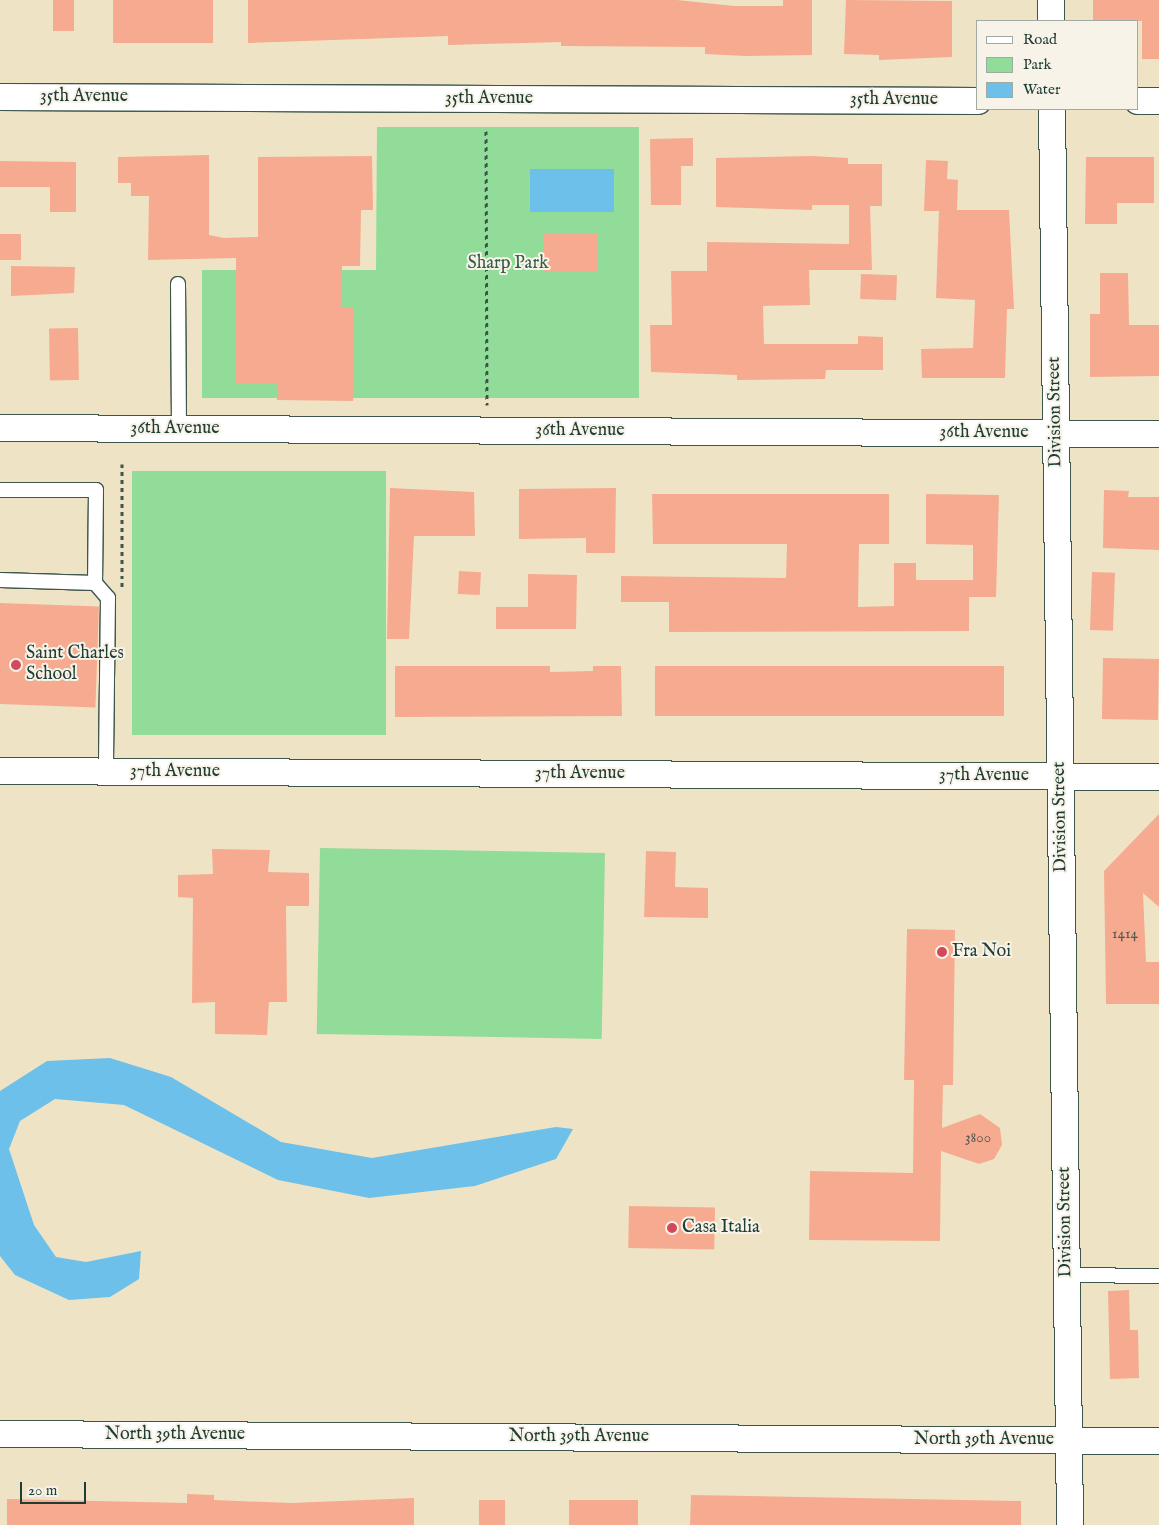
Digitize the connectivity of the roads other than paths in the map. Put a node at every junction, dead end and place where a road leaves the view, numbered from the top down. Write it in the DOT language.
graph roads {
  1 [pos="1051,0"];
  2 [pos="1051,20"];
  3 [pos="0,97"];
  4 [pos="976,101"];
  5 [pos="1139,101"];
  6 [pos="1159,102"];
  7 [pos="1052,110"];
  8 [pos="178,284"];
  9 [pos="0,428"];
  10 [pos="179,429"];
  11 [pos="1056,433"];
  12 [pos="1159,434"];
  13 [pos="0,490"];
  14 [pos="0,580"];
  15 [pos="94,583"];
  16 [pos="0,771"];
  17 [pos="106,771"];
  18 [pos="1060,776"];
  19 [pos="1159,777"];
  20 [pos="1067,1275"];
  21 [pos="1159,1276"];
  22 [pos="0,1434"];
  23 [pos="1068,1440"];
  24 [pos="1159,1440"];
  25 [pos="1070,1525"];
  1 -- 2 [label="street"];
  3 -- 4 [label="street, 35th Avenue"];
  5 -- 6 [label="street"];
  7 -- 11 [label="street, Division Street"];
  8 -- 10 [label="lane"];
  9 -- 10 [label="street, 36th Avenue"];
  10 -- 11 [label="street, 36th Avenue"];
  11 -- 12 [label="street, 36th Avenue"];
  11 -- 18 [label="street, Division Street"];
  13 -- 15 [label="lane"];
  14 -- 15 [label="lane"];
  15 -- 17 [label="lane"];
  16 -- 17 [label="street, 37th Avenue"];
  17 -- 18 [label="street, 37th Avenue"];
  18 -- 19 [label="street, 37th Avenue"];
  18 -- 20 [label="street, Division Street"];
  20 -- 21 [label="lane"];
  20 -- 23 [label="street, Division Street"];
  22 -- 23 [label="street, North 39th Avenue"];
  23 -- 24 [label="street, North 39th Avenue"];
  23 -- 25 [label="street, Division Street"];
}
